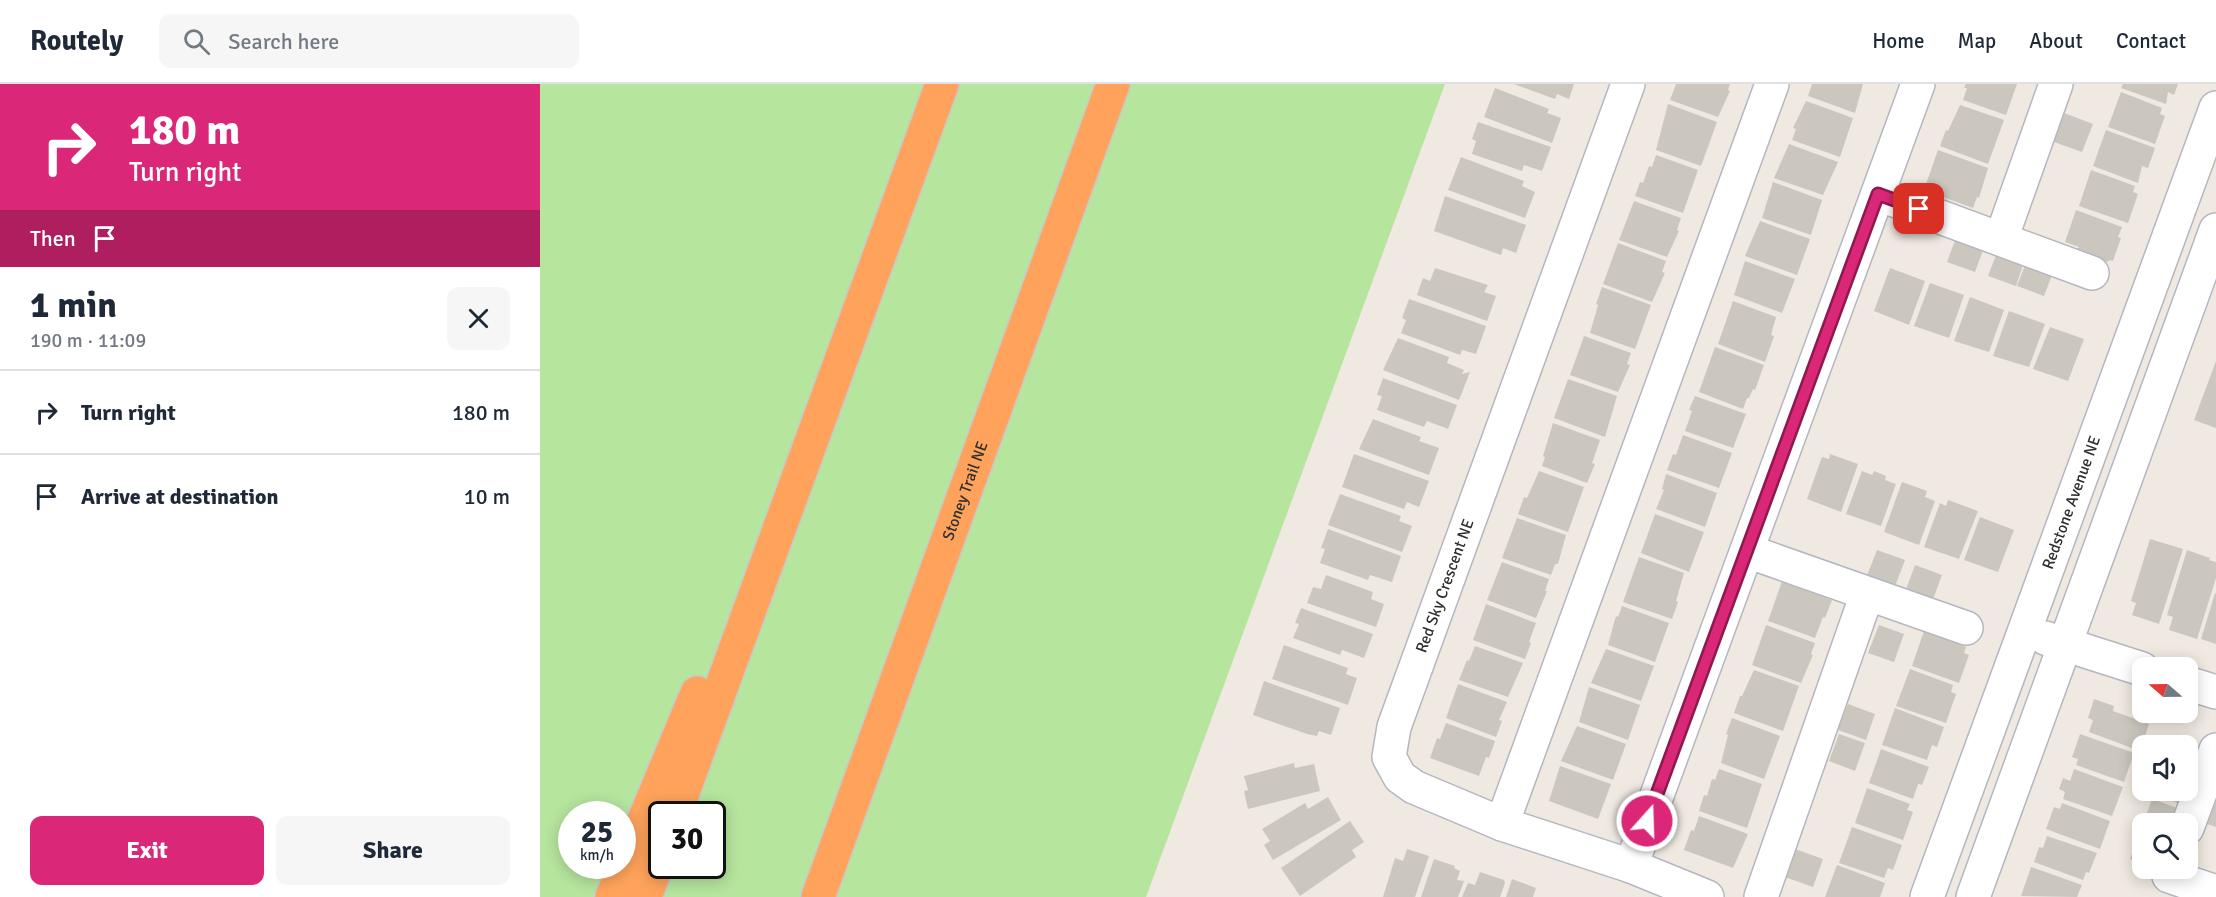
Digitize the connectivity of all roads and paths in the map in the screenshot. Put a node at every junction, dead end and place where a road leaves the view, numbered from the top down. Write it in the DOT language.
graph roads {
  1 [pos="942,84"];
  2 [pos="1113,84"];
  3 [pos="1628,84"];
  4 [pos="1772,84"];
  5 [pos="1918,84"];
  6 [pos="2056,84"];
  7 [pos="2216,108"];
  8 [pos="1878,194"];
  9 [pos="2216,230"];
  10 [pos="2001,239"];
  11 [pos="2162,257"];
  12 [pos="2092,273"];
  13 [pos="2208,274"];
  14 [pos="852,327"];
  15 [pos="1747,551"];
  16 [pos="1868,594"];
  17 [pos="1966,628"];
  18 [pos="2023,631"];
  19 [pos="2064,645"];
  20 [pos="2132,666"];
  21 [pos="2198,686"];
  22 [pos="2216,692"];
  23 [pos="2216,750"];
  24 [pos="680,801"];
  25 [pos="2193,813"];
  26 [pos="1502,824"];
  27 [pos="1631,866"];
  28 [pos="652,879"];
  29 [pos="2168,881"];
  30 [pos="2216,892"];
  31 [pos="612,897"];
  32 [pos="645,897"];
  33 [pos="818,897"];
  34 [pos="1707,897"];
  35 [pos="1761,897"];
  36 [pos="1927,897"];
  37 [pos="1973,897"];
  1 -- 14 [label="highway"];
  2 -- 33 [label="highway, Stoney Trail NE"];
  3 -- 26 [label="street, Red Sky Crescent NE"];
  4 -- 26 [label="street"];
  5 -- 8 [label="street"];
  6 -- 10 [label="street"];
  7 -- 11 [label="street, Redstone Avenue NE"];
  8 -- 10 [label="street"];
  8 -- 15 [label="street"];
  9 -- 13 [label="street"];
  10 -- 12 [label="street"];
  11 -- 13 [label="street"];
  11 -- 18 [label="street, Redstone Avenue NE"];
  13 -- 19 [label="street"];
  14 -- 24 [label="highway"];
  14 -- 31 [label="highway"];
  15 -- 16 [label="street"];
  15 -- 27 [label="street"];
  16 -- 17 [label="street"];
  16 -- 35 [label="street"];
  18 -- 19 [label="street"];
  18 -- 36 [label="street, Redstone Avenue NE"];
  19 -- 20 [label="street"];
  19 -- 37 [label="street"];
  21 -- 22 [label="street"];
  23 -- 25 [label="street"];
  26 -- 27 [label="street, Red Sky Crescent NE"];
  27 -- 34 [label="street, Red Sky Crescent NE"];
  28 -- 32 [label="highway"];
  29 -- 30 [label="street"];
}
